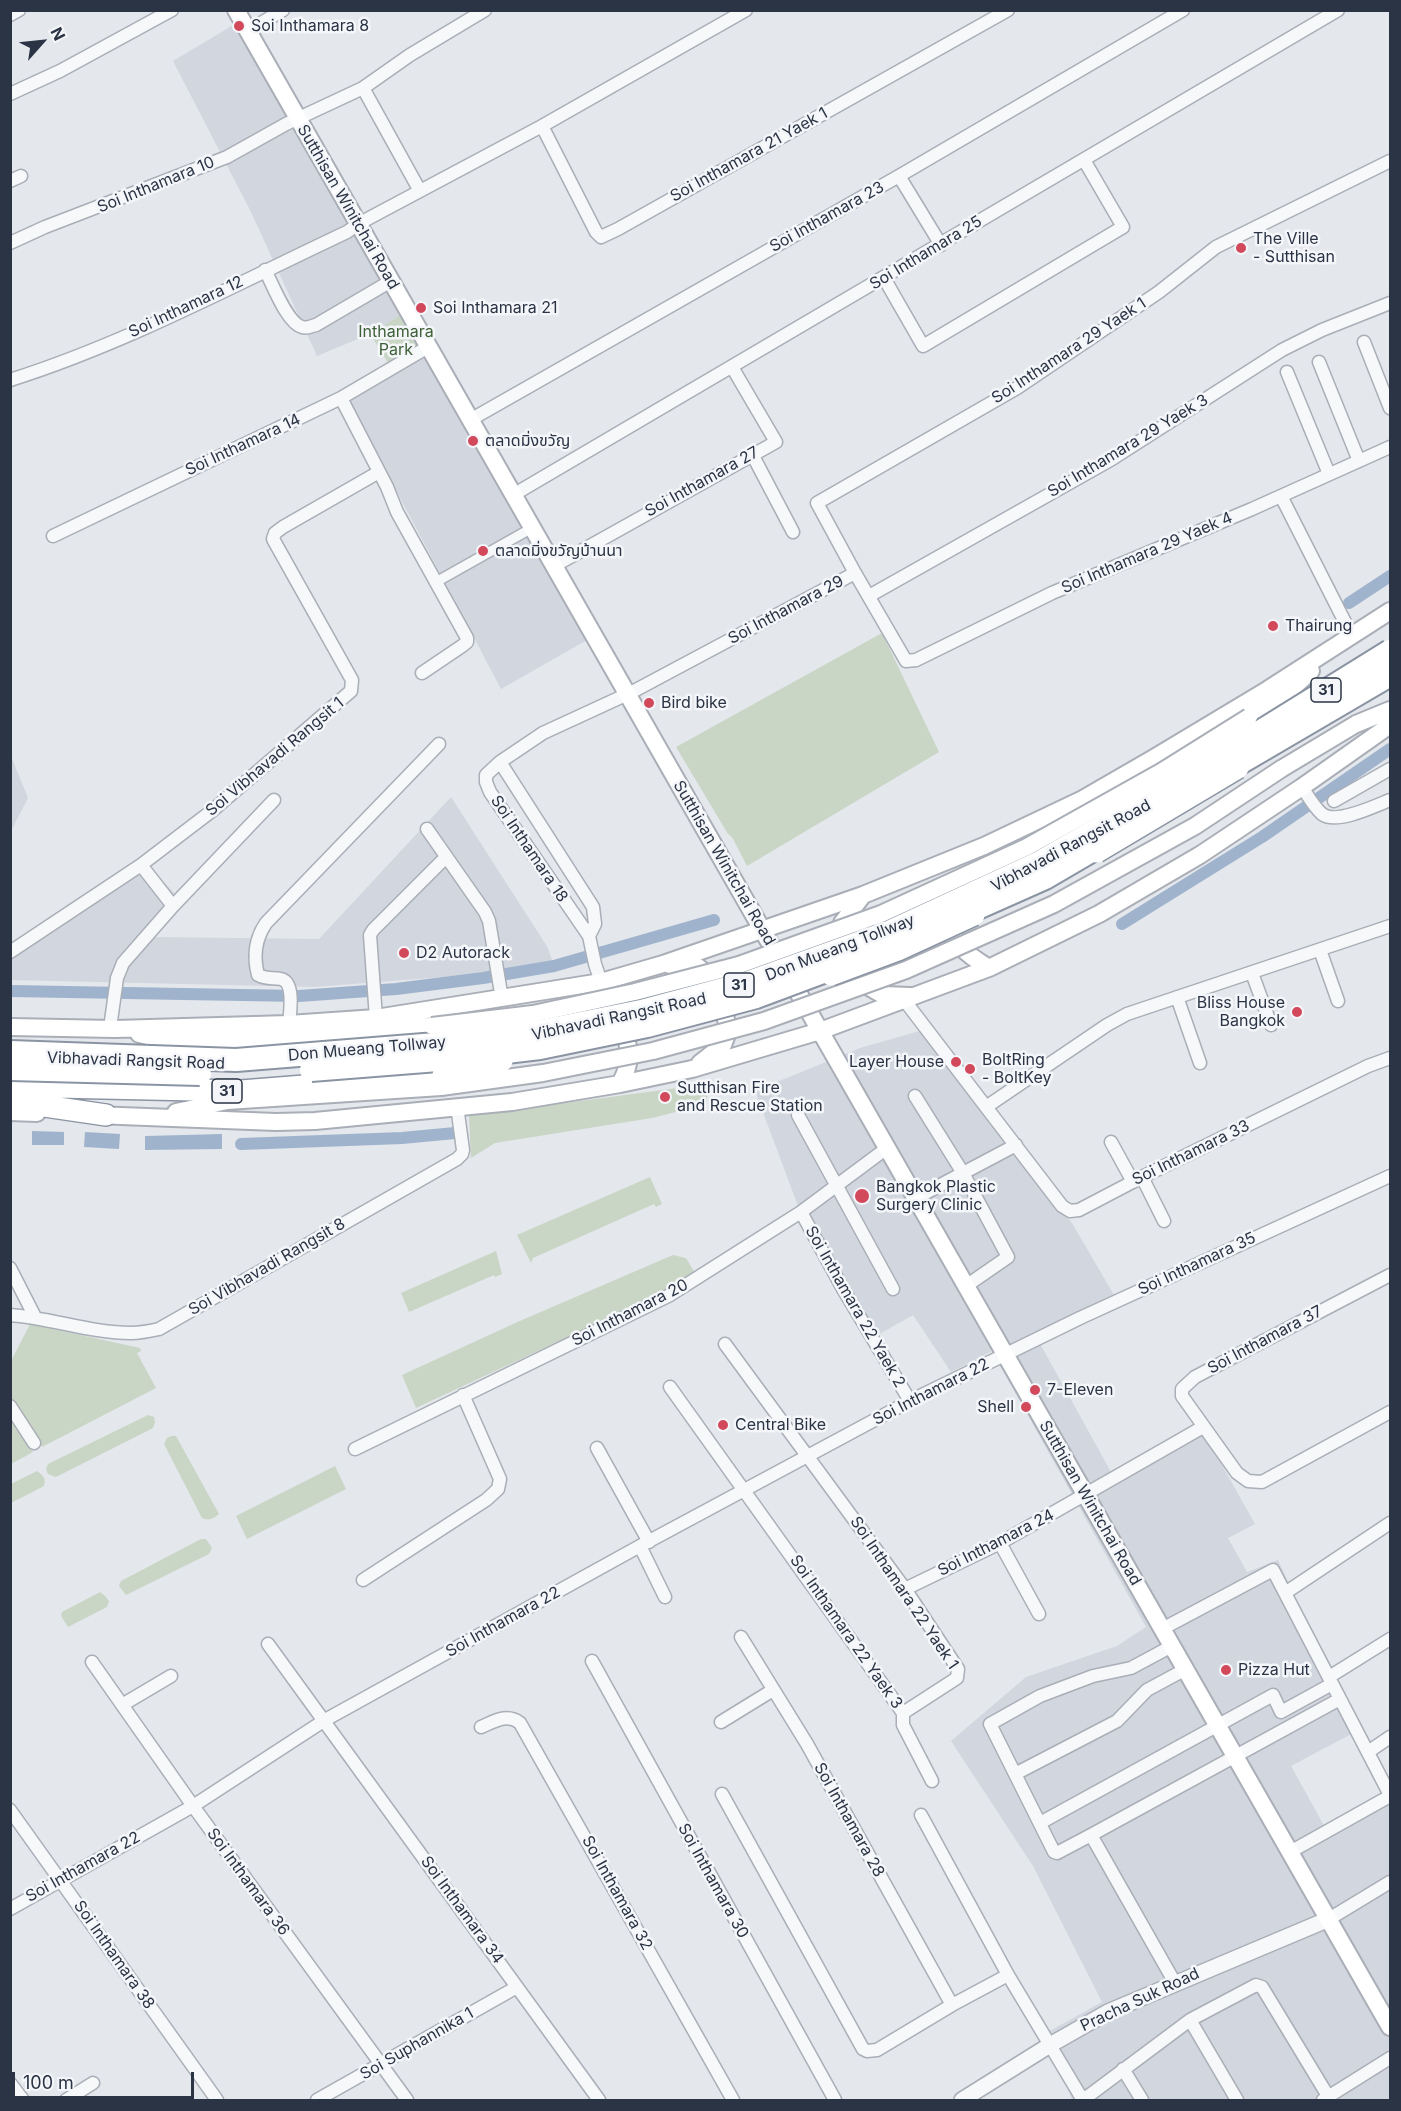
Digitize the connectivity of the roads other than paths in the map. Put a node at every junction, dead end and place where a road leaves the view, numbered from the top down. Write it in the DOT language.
graph roads {
  1 [pos="19,10"];
  2 [pos="172,10"];
  3 [pos="236,10"];
  4 [pos="283,10"];
  5 [pos="485,10"];
  6 [pos="746,10"];
  7 [pos="1008,10"];
  8 [pos="1183,10"];
  9 [pos="1338,10"];
  10 [pos="10,15"];
  11 [pos="248,31"];
  12 [pos="363,88"];
  13 [pos="10,94"];
  14 [pos="297,119"];
  15 [pos="542,126"];
  16 [pos="1084,160"];
  17 [pos="1390,160"];
  18 [pos="899,176"];
  19 [pos="420,191"];
  20 [pos="358,224"];
  21 [pos="10,243"];
  22 [pos="941,245"];
  23 [pos="266,270"];
  24 [pos="884,278"];
  25 [pos="391,281"];
  26 [pos="1390,303"];
  27 [pos="1364,342"];
  28 [pos="428,347"];
  29 [pos="1318,362"];
  30 [pos="732,367"];
  31 [pos="1287,372"];
  32 [pos="10,380"];
  33 [pos="341,398"];
  34 [pos="1390,408"];
  35 [pos="470,420"];
  36 [pos="1390,447"];
  37 [pos="752,454"];
  38 [pos="1359,461"];
  39 [pos="379,472"];
  40 [pos="1329,474"];
  41 [pos="513,495"];
  42 [pos="1281,496"];
  43 [pos="532,528"];
  44 [pos="793,532"];
  45 [pos="53,536"];
  46 [pos="554,566"];
  47 [pos="855,573"];
  48 [pos="435,582"];
  49 [pos="868,596"];
  50 [pos="1390,611"];
  51 [pos="1346,639"];
  52 [pos="1390,645"];
  53 [pos="1390,651"];
  54 [pos="906,661"];
  55 [pos="422,673"];
  56 [pos="1390,676"];
  57 [pos="626,694"];
  58 [pos="1390,710"];
  59 [pos="1390,724"];
  60 [pos="1265,742"];
  61 [pos="439,744"];
  62 [pos="500,762"];
  63 [pos="1390,770"];
  64 [pos="1304,791"];
  65 [pos="274,800"];
  66 [pos="1390,800"];
  67 [pos="1334,801"];
  68 [pos="427,829"];
  69 [pos="446,857"];
  70 [pos="141,865"];
  71 [pos="935,866"];
  72 [pos="864,895"];
  73 [pos="173,906"];
  74 [pos="1390,926"];
  75 [pos="763,931"];
  76 [pos="589,936"];
  77 [pos="1320,950"];
  78 [pos="10,952"];
  79 [pos="663,964"];
  80 [pos="989,968"];
  81 [pos="1252,973"];
  82 [pos="598,982"];
  83 [pos="501,992"];
  84 [pos="1177,997"];
  85 [pos="911,999"];
  86 [pos="1338,1002"];
  87 [pos="376,1018"];
  88 [pos="289,1024"];
  89 [pos="1271,1025"];
  90 [pos="10,1027"];
  91 [pos="112,1028"];
  92 [pos="820,1031"];
  93 [pos="10,1054"];
  94 [pos="1390,1058"];
  95 [pos="1200,1063"];
  96 [pos="10,1069"];
  97 [pos="692,1069"];
  98 [pos="442,1081"];
  99 [pos="620,1084"];
  100 [pos="10,1086"];
  101 [pos="915,1096"];
  102 [pos="10,1101"];
  103 [pos="457,1106"];
  104 [pos="986,1107"];
  105 [pos="10,1112"];
  106 [pos="106,1115"];
  107 [pos="798,1115"];
  108 [pos="152,1118"];
  109 [pos="1111,1142"];
  110 [pos="1016,1145"];
  111 [pos="887,1148"];
  112 [pos="963,1173"];
  113 [pos="1390,1176"];
  114 [pos="1137,1179"];
  115 [pos="836,1185"];
  116 [pos="916,1198"];
  117 [pos="801,1212"];
  118 [pos="1164,1221"];
  119 [pos="10,1268"];
  120 [pos="1390,1275"];
  121 [pos="966,1286"];
  122 [pos="893,1289"];
  123 [pos="10,1315"];
  124 [pos="35,1317"];
  125 [pos="725,1344"];
  126 [pos="1005,1354"];
  127 [pos="670,1386"];
  128 [pos="463,1395"];
  129 [pos="910,1401"];
  130 [pos="10,1406"];
  131 [pos="1390,1412"];
  132 [pos="1203,1427"];
  133 [pos="34,1443"];
  134 [pos="597,1448"];
  135 [pos="355,1449"];
  136 [pos="808,1456"];
  137 [pos="745,1490"];
  138 [pos="1086,1495"];
  139 [pos="1390,1523"];
  140 [pos="999,1543"];
  141 [pos="645,1544"];
  142 [pos="363,1580"];
  143 [pos="905,1589"];
  144 [pos="1285,1593"];
  145 [pos="665,1597"];
  146 [pos="1039,1614"];
  147 [pos="1162,1629"];
  148 [pos="741,1637"];
  149 [pos="1390,1639"];
  150 [pos="268,1644"];
  151 [pos="1173,1646"];
  152 [pos="592,1661"];
  153 [pos="92,1662"];
  154 [pos="1186,1669"];
  155 [pos="171,1676"];
  156 [pos="1330,1681"];
  157 [pos="773,1690"];
  158 [pos="1340,1699"];
  159 [pos="122,1705"];
  160 [pos="903,1713"];
  161 [pos="325,1720"];
  162 [pos="721,1722"];
  163 [pos="1217,1724"];
  164 [pos="481,1727"];
  165 [pos="1390,1737"];
  166 [pos="1368,1752"];
  167 [pos="1235,1755"];
  168 [pos="1015,1774"];
  169 [pos="932,1781"];
  170 [pos="722,1794"];
  171 [pos="1390,1796"];
  172 [pos="193,1806"];
  173 [pos="10,1810"];
  174 [pos="921,1815"];
  175 [pos="1040,1823"];
  176 [pos="1091,1835"];
  177 [pos="1290,1852"];
  178 [pos="61,1879"];
  179 [pos="1390,1882"];
  180 [pos="10,1909"];
  181 [pos="1329,1919"];
  182 [pos="1008,1975"];
  183 [pos="1174,1983"];
  184 [pos="517,1987"];
  185 [pos="952,2005"];
  186 [pos="1190,2020"];
  187 [pos="1390,2027"];
  188 [pos="1050,2045"];
  189 [pos="1390,2058"];
  190 [pos="381,2064"];
  191 [pos="1123,2069"];
  192 [pos="10,2083"];
  193 [pos="93,2083"];
  194 [pos="970,2098"];
  195 [pos="1324,2098"];
  196 [pos="23,2100"];
  197 [pos="66,2100"];
  198 [pos="217,2100"];
  199 [pos="317,2100"];
  200 [pos="407,2100"];
  201 [pos="599,2100"];
  202 [pos="733,2100"];
  203 [pos="835,2100"];
  204 [pos="1142,2100"];
  205 [pos="1237,2100"];
  1 -- 10 [label="street"];
  2 -- 13 [label="street"];
  3 -- 11 [label="main road, Sutthisan Winitchai Road"];
  4 -- 11 [label="street"];
  5 -- 12 [label="street, Soi Inthamara 10"];
  6 -- 15 [label="street"];
  7 -- 15 [label="street, Soi Inthamara 21 Yaek 1"];
  8 -- 18 [label="street, Soi Inthamara 23"];
  9 -- 16 [label="street, Soi Inthamara 25"];
  11 -- 14 [label="main road, Sutthisan Winitchai Road"];
  12 -- 14 [label="street, Soi Inthamara 10"];
  12 -- 19 [label="street"];
  14 -- 20 [label="main road, Sutthisan Winitchai Road"];
  14 -- 21 [label="street, Soi Inthamara 10"];
  15 -- 19 [label="street"];
  16 -- 22 [label="street, Soi Inthamara 25"];
  16 -- 24 [label="street"];
  17 -- 47 [label="street, Soi Inthamara 29 Yaek 1"];
  18 -- 22 [label="street"];
  18 -- 35 [label="street, Soi Inthamara 23"];
  19 -- 20 [label="street"];
  20 -- 23 [label="street, Soi Inthamara 12"];
  20 -- 25 [label="main road, Sutthisan Winitchai Road"];
  22 -- 24 [label="street, Soi Inthamara 25"];
  23 -- 25 [label="street"];
  23 -- 32 [label="street, Soi Inthamara 12"];
  24 -- 30 [label="street, Soi Inthamara 25"];
  25 -- 28 [label="main road, Sutthisan Winitchai Road"];
  26 -- 49 [label="street, Soi Inthamara 29 Yaek 3"];
  27 -- 34 [label="street"];
  28 -- 33 [label="street, Soi Inthamara 14"];
  28 -- 35 [label="main road, Sutthisan Winitchai Road"];
  29 -- 38 [label="street"];
  30 -- 37 [label="street, Soi Inthamara 27"];
  30 -- 41 [label="street, Soi Inthamara 25"];
  31 -- 40 [label="street"];
  33 -- 39 [label="street"];
  33 -- 45 [label="street, Soi Inthamara 14"];
  35 -- 41 [label="main road, Sutthisan Winitchai Road"];
  36 -- 38 [label="street, Soi Inthamara 29 Yaek 4"];
  37 -- 44 [label="street"];
  37 -- 46 [label="street, Soi Inthamara 27"];
  38 -- 40 [label="street, Soi Inthamara 29 Yaek 4"];
  39 -- 48 [label="street"];
  39 -- 70 [label="street, Soi Vibhavadi Rangsit 1"];
  40 -- 42 [label="street, Soi Inthamara 29 Yaek 4"];
  41 -- 43 [label="main road, Sutthisan Winitchai Road"];
  42 -- 51 [label="street"];
  42 -- 54 [label="street, Soi Inthamara 29 Yaek 4"];
  43 -- 46 [label="main road, Sutthisan Winitchai Road"];
  43 -- 48 [label="street"];
  46 -- 57 [label="main road, Sutthisan Winitchai Road"];
  47 -- 49 [label="street, Soi Inthamara 29"];
  47 -- 57 [label="street, Soi Inthamara 29"];
  48 -- 55 [label="street"];
  49 -- 54 [label="street, Soi Inthamara 29"];
  50 -- 51 [label="main road, Vibhavadi Rangsit Road / 31"];
  51 -- 71 [label="main road, Vibhavadi Rangsit Road / 31"];
  51 -- 91 [label="main road, 31, bridge"];
  52 -- 60 [label="highway, Vibhavadi Rangsit Road / 31"];
  53 -- 93 [label="highway, Don Mueang Tollway / 31, bridge"];
  56 -- 60 [label="highway, Vibhavadi Rangsit Road / 31"];
  56 -- 96 [label="highway, Don Mueang Tollway / 31, bridge"];
  57 -- 62 [label="street, Soi Inthamara 18"];
  57 -- 75 [label="main road, Sutthisan Winitchai Road"];
  58 -- 98 [label="main road, 31, bridge"];
  59 -- 64 [label="main road, 31"];
  60 -- 93 [label="highway, Vibhavadi Rangsit Road / 31, bridge"];
  60 -- 98 [label="highway, Vibhavadi Rangsit Road / 31, bridge"];
  61 -- 88 [label="street"];
  62 -- 76 [label="street, Soi Inthamara 18"];
  62 -- 76 [label="street, Soi Inthamara 18"];
  63 -- 67 [label="street"];
  64 -- 66 [label="street"];
  64 -- 80 [label="main road, 31"];
  65 -- 73 [label="street"];
  68 -- 69 [label="street"];
  69 -- 83 [label="street"];
  69 -- 87 [label="street"];
  70 -- 73 [label="street"];
  70 -- 78 [label="street, Soi Vibhavadi Rangsit 1"];
  71 -- 72 [label="main road, Vibhavadi Rangsit Road / 31"];
  71 -- 80 [label="main road"];
  72 -- 75 [label="main road, Vibhavadi Rangsit Road / 31"];
  72 -- 85 [label="main road"];
  73 -- 91 [label="street"];
  74 -- 77 [label="street"];
  75 -- 79 [label="main road, Vibhavadi Rangsit Road / 31"];
  75 -- 92 [label="main road, Sutthisan Winitchai Road"];
  76 -- 82 [label="street, Soi Inthamara 18"];
  77 -- 81 [label="street"];
  77 -- 86 [label="street"];
  79 -- 82 [label="main road, Vibhavadi Rangsit Road / 31"];
  79 -- 97 [label="main road"];
  80 -- 85 [label="main road, 31"];
  81 -- 84 [label="street"];
  81 -- 89 [label="street"];
  82 -- 83 [label="main road, Vibhavadi Rangsit Road / 31"];
  82 -- 99 [label="main road"];
  83 -- 87 [label="main road, Vibhavadi Rangsit Road / 31"];
  84 -- 95 [label="street"];
  84 -- 104 [label="street"];
  85 -- 92 [label="main road, 31"];
  85 -- 104 [label="street, Soi Inthamara 33"];
  87 -- 88 [label="main road, Vibhavadi Rangsit Road / 31"];
  88 -- 91 [label="main road, Vibhavadi Rangsit Road / 31"];
  90 -- 91 [label="main road, Vibhavadi Rangsit Road / 31"];
  92 -- 97 [label="main road, 31"];
  92 -- 111 [label="main road, Sutthisan Winitchai Road"];
  94 -- 114 [label="street, Soi Inthamara 33"];
  97 -- 99 [label="main road, 31"];
  98 -- 100 [label="highway, Vibhavadi Rangsit Road / 31"];
  98 -- 108 [label="main road, 31"];
  99 -- 103 [label="main road, 31"];
  101 -- 112 [label="street"];
  102 -- 106 [label="highway"];
  103 -- 108 [label="main road, 31"];
  103 -- 124 [label="street, Soi Vibhavadi Rangsit 8"];
  104 -- 110 [label="street, Soi Inthamara 33"];
  105 -- 106 [label="main road, 31"];
  106 -- 108 [label="main road, 31"];
  107 -- 115 [label="street"];
  109 -- 114 [label="street"];
  110 -- 112 [label="street"];
  110 -- 114 [label="street, Soi Inthamara 33"];
  111 -- 115 [label="street, Soi Inthamara 20"];
  111 -- 116 [label="main road, Sutthisan Winitchai Road"];
  112 -- 116 [label="street"];
  112 -- 121 [label="street"];
  113 -- 126 [label="street, Soi Inthamara 35"];
  114 -- 118 [label="street"];
  115 -- 117 [label="street, Soi Inthamara 20"];
  115 -- 122 [label="street"];
  116 -- 121 [label="main road, Sutthisan Winitchai Road"];
  117 -- 128 [label="street, Soi Inthamara 20"];
  117 -- 129 [label="street, Soi Inthamara 22 Yaek 2"];
  119 -- 124 [label="street"];
  120 -- 132 [label="street, Soi Inthamara 37"];
  121 -- 126 [label="main road, Sutthisan Winitchai Road"];
  123 -- 124 [label="street, Soi Vibhavadi Rangsit 8"];
  125 -- 136 [label="street, Soi Inthamara 22 Yaek 1"];
  126 -- 129 [label="street, Soi Inthamara 22"];
  126 -- 138 [label="main road, Sutthisan Winitchai Road"];
  127 -- 137 [label="street, Soi Inthamara 22 Yaek 3"];
  128 -- 135 [label="street, Soi Inthamara 20"];
  128 -- 142 [label="street"];
  129 -- 136 [label="street, Soi Inthamara 22"];
  130 -- 133 [label="street"];
  131 -- 132 [label="street, Soi Inthamara 37"];
  132 -- 138 [label="street"];
  134 -- 141 [label="street"];
  136 -- 137 [label="street, Soi Inthamara 22"];
  136 -- 143 [label="street, Soi Inthamara 22 Yaek 1"];
  137 -- 141 [label="street, Soi Inthamara 22"];
  137 -- 160 [label="street, Soi Inthamara 22 Yaek 3"];
  138 -- 140 [label="street, Soi Inthamara 24"];
  138 -- 147 [label="main road, Sutthisan Winitchai Road"];
  139 -- 144 [label="street"];
  140 -- 143 [label="street, Soi Inthamara 24"];
  140 -- 146 [label="street"];
  141 -- 145 [label="street"];
  141 -- 161 [label="street, Soi Inthamara 22"];
  143 -- 160 [label="street, Soi Inthamara 22 Yaek 1"];
  144 -- 147 [label="street"];
  144 -- 156 [label="street"];
  147 -- 151 [label="main road, Sutthisan Winitchai Road"];
  148 -- 157 [label="street, Soi Inthamara 28"];
  149 -- 156 [label="street"];
  150 -- 161 [label="street, Soi Inthamara 34"];
  151 -- 154 [label="main road, Sutthisan Winitchai Road"];
  151 -- 168 [label="street"];
  152 -- 203 [label="street, Soi Inthamara 30"];
  153 -- 159 [label="street, Soi Inthamara 36"];
  154 -- 163 [label="main road, Sutthisan Winitchai Road"];
  154 -- 168 [label="street"];
  155 -- 159 [label="street"];
  156 -- 158 [label="street"];
  156 -- 163 [label="street"];
  157 -- 162 [label="street"];
  157 -- 185 [label="street, Soi Inthamara 28"];
  158 -- 166 [label="street"];
  158 -- 167 [label="street"];
  159 -- 172 [label="street, Soi Inthamara 36"];
  160 -- 169 [label="street, Soi Inthamara 22 Yaek 3"];
  161 -- 172 [label="street, Soi Inthamara 22"];
  161 -- 184 [label="street, Soi Inthamara 34"];
  163 -- 167 [label="main road, Sutthisan Winitchai Road"];
  163 -- 175 [label="street"];
  164 -- 202 [label="street, Soi Inthamara 32"];
  165 -- 166 [label="street"];
  166 -- 171 [label="street"];
  167 -- 176 [label="street"];
  167 -- 177 [label="main road, Sutthisan Winitchai Road"];
  168 -- 175 [label="street"];
  170 -- 185 [label="street"];
  171 -- 177 [label="street"];
  172 -- 178 [label="street, Soi Inthamara 22"];
  172 -- 190 [label="street, Soi Inthamara 36"];
  173 -- 178 [label="street, Soi Inthamara 38"];
  174 -- 182 [label="street"];
  175 -- 176 [label="street"];
  176 -- 183 [label="street"];
  177 -- 181 [label="main road, Sutthisan Winitchai Road"];
  178 -- 180 [label="street, Soi Inthamara 22"];
  178 -- 198 [label="street, Soi Inthamara 38"];
  179 -- 181 [label="street"];
  181 -- 183 [label="street, Pracha Suk Road"];
  181 -- 187 [label="main road, Sutthisan Winitchai Road"];
  182 -- 185 [label="street"];
  182 -- 188 [label="street"];
  183 -- 188 [label="street, Pracha Suk Road"];
  184 -- 190 [label="street, Soi Suphannika 1"];
  184 -- 201 [label="street, Soi Inthamara 34"];
  186 -- 191 [label="street"];
  186 -- 195 [label="street"];
  186 -- 205 [label="street"];
  188 -- 191 [label="street"];
  188 -- 194 [label="street, Pracha Suk Road"];
  189 -- 195 [label="street"];
  190 -- 199 [label="street, Soi Suphannika 1"];
  190 -- 200 [label="street, Soi Inthamara 36"];
  191 -- 204 [label="street"];
  192 -- 196 [label="street"];
  193 -- 197 [label="street"];
}
